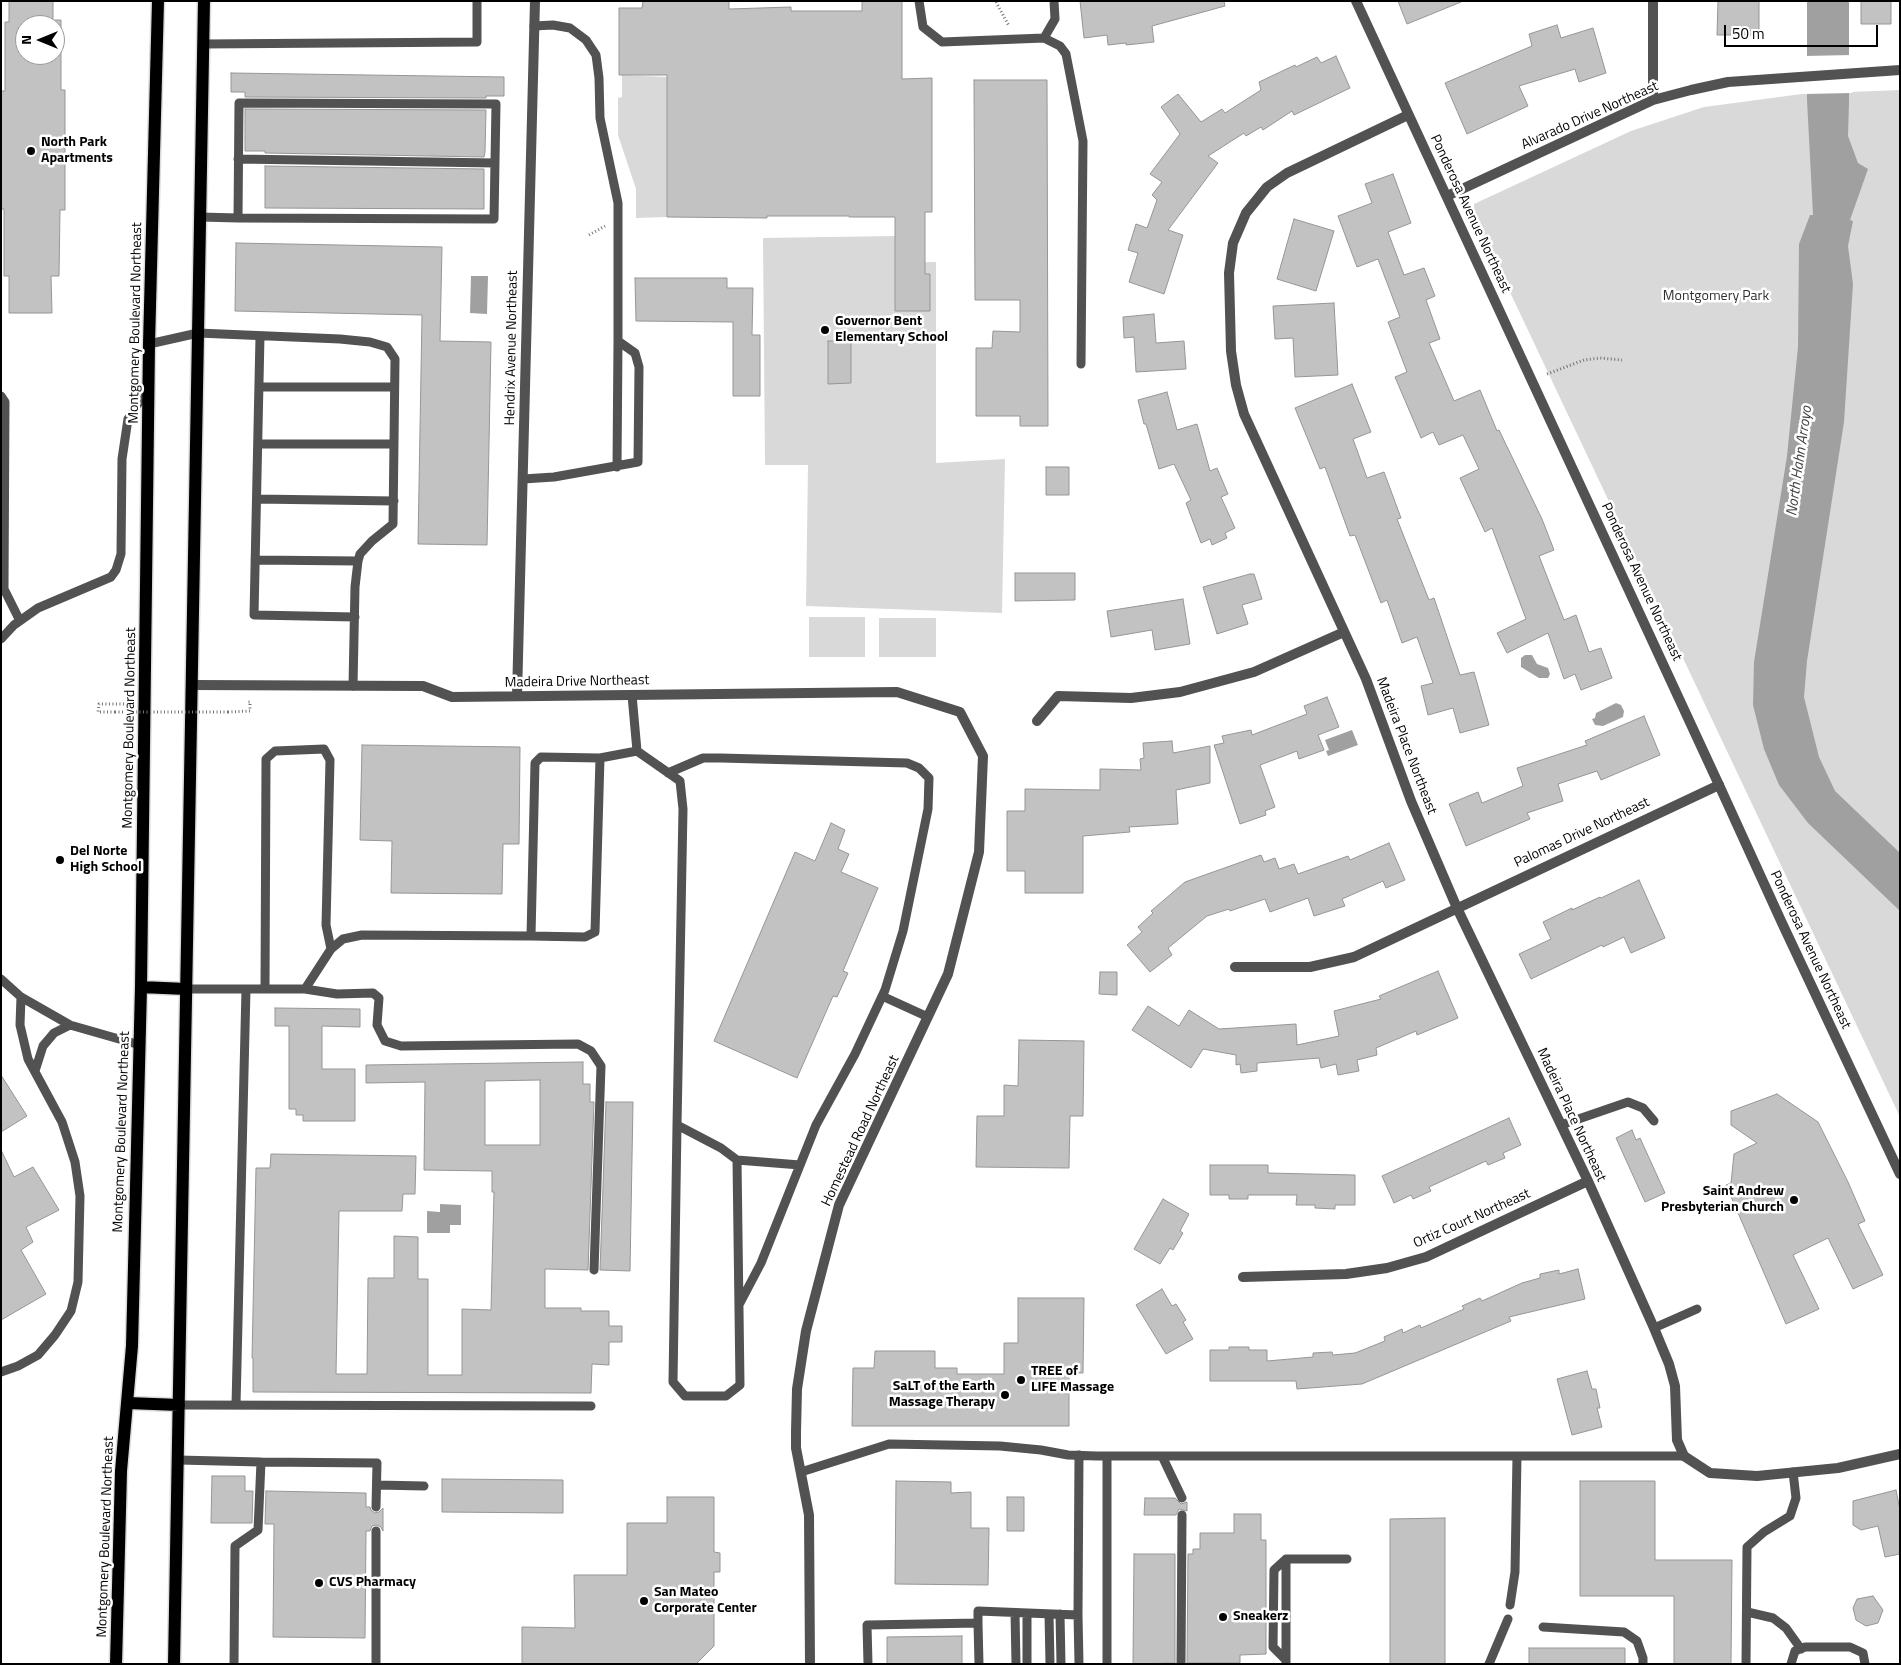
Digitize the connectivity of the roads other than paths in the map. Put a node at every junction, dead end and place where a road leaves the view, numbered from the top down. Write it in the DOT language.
graph roads {
  1 [pos="158,1"];
  2 [pos="204,1"];
  3 [pos="477,1"];
  4 [pos="535,1"];
  5 [pos="918,1"];
  6 [pos="1054,1"];
  7 [pos="1356,1"];
  8 [pos="1653,1"];
  9 [pos="534,26"];
  10 [pos="1044,38"];
  11 [pos="203,44"];
  12 [pos="1900,70"];
  13 [pos="1653,100"];
  14 [pos="1408,115"];
  15 [pos="238,159"];
  16 [pos="495,163"];
  17 [pos="1447,196"];
  18 [pos="200,218"];
  19 [pos="238,218"];
  20 [pos="198,333"];
  21 [pos="260,336"];
  22 [pos="618,340"];
  23 [pos="149,344"];
  24 [pos="1081,364"];
  25 [pos="149,387"];
  26 [pos="394,387"];
  27 [pos="258,388"];
  28 [pos="1,396"];
  29 [pos="258,444"];
  30 [pos="394,444"];
  31 [pos="617,467"];
  32 [pos="523,480"];
  33 [pos="256,499"];
  34 [pos="394,501"];
  35 [pos="256,560"];
  36 [pos="358,561"];
  37 [pos="354,616"];
  38 [pos="20,621"];
  39 [pos="1344,632"];
  40 [pos="1,639"];
  41 [pos="192,685"];
  42 [pos="353,686"];
  43 [pos="632,694"];
  44 [pos="517,696"];
  45 [pos="960,712"];
  46 [pos="1037,721"];
  47 [pos="637,751"];
  48 [pos="600,758"];
  49 [pos="668,773"];
  50 [pos="1720,785"];
  51 [pos="1457,908"];
  52 [pos="530,936"];
  53 [pos="331,949"];
  54 [pos="1235,967"];
  55 [pos="1,979"];
  56 [pos="142,987"];
  57 [pos="186,989"];
  58 [pos="246,989"];
  59 [pos="265,989"];
  60 [pos="305,989"];
  61 [pos="882,996"];
  62 [pos="21,997"];
  63 [pos="928,1017"];
  64 [pos="70,1024"];
  65 [pos="140,1045"];
  66 [pos="35,1072"];
  67 [pos="1654,1121"];
  68 [pos="1561,1125"];
  69 [pos="677,1126"];
  70 [pos="738,1160"];
  71 [pos="800,1165"];
  72 [pos="1900,1174"];
  73 [pos="1588,1181"];
  74 [pos="594,1270"];
  75 [pos="1243,1277"];
  76 [pos="739,1305"];
  77 [pos="1697,1309"];
  78 [pos="1654,1328"];
  79 [pos="1,1372"];
  80 [pos="128,1403"];
  81 [pos="179,1404"];
  82 [pos="236,1405"];
  83 [pos="591,1406"];
  84 [pos="1900,1454"];
  85 [pos="1079,1455"];
  86 [pos="1107,1456"];
  87 [pos="1162,1456"];
  88 [pos="1517,1456"];
  89 [pos="1684,1456"];
  90 [pos="178,1460"];
  91 [pos="261,1462"];
  92 [pos="801,1472"];
  93 [pos="1793,1472"];
  94 [pos="377,1485"];
  95 [pos="424,1486"];
  96 [pos="1182,1498"];
  97 [pos="376,1507"];
  98 [pos="1182,1515"];
  99 [pos="376,1531"];
  100 [pos="1286,1559"];
  101 [pos="1347,1560"];
  102 [pos="1510,1605"];
  103 [pos="1747,1612"];
  104 [pos="1015,1613"];
  105 [pos="1028,1613"];
  106 [pos="1049,1614"];
  107 [pos="1060,1614"];
  108 [pos="1078,1615"];
  109 [pos="1508,1619"];
  110 [pos="978,1624"];
  111 [pos="1544,1627"];
  112 [pos="1801,1649"];
  113 [pos="1286,1662"];
  114 [pos="116,1664"];
  115 [pos="174,1664"];
  116 [pos="234,1664"];
  117 [pos="376,1664"];
  118 [pos="810,1664"];
  119 [pos="868,1664"];
  120 [pos="979,1664"];
  121 [pos="1016,1664"];
  122 [pos="1028,1664"];
  123 [pos="1050,1664"];
  124 [pos="1061,1664"];
  125 [pos="1079,1664"];
  126 [pos="1107,1664"];
  127 [pos="1181,1664"];
  128 [pos="1489,1664"];
  129 [pos="1643,1664"];
  130 [pos="1746,1664"];
  131 [pos="1791,1664"];
  132 [pos="1865,1664"];
  1 -- 23 [label="main road, Montgomery Boulevard Northeast"];
  2 -- 11 [label="main road"];
  3 -- 11 [label="lane"];
  4 -- 9 [label="street, Hendrix Avenue Northeast"];
  5 -- 10 [label="lane"];
  6 -- 10 [label="lane"];
  7 -- 14 [label="street, Ponderosa Avenue Northeast"];
  8 -- 13 [label="street"];
  9 -- 22 [label="lane"];
  9 -- 32 [label="street, Hendrix Avenue Northeast"];
  10 -- 24 [label="lane"];
  11 -- 18 [label="main road"];
  12 -- 13 [label="street, Alvarado Drive Northeast"];
  13 -- 17 [label="street, Alvarado Drive Northeast"];
  14 -- 17 [label="street, Ponderosa Avenue Northeast"];
  14 -- 39 [label="street, Madeira Place Northeast"];
  15 -- 16 [label="lane"];
  15 -- 16 [label="lane"];
  15 -- 19 [label="lane"];
  16 -- 19 [label="lane"];
  17 -- 50 [label="street, Ponderosa Avenue Northeast"];
  18 -- 19 [label="lane"];
  18 -- 20 [label="main road"];
  20 -- 21 [label="lane"];
  20 -- 23 [label="lane"];
  20 -- 41 [label="main road"];
  21 -- 26 [label="lane"];
  21 -- 27 [label="lane"];
  22 -- 31 [label="lane"];
  22 -- 31 [label="lane"];
  23 -- 25 [label="main road, Montgomery Boulevard Northeast"];
  25 -- 38 [label="lane"];
  25 -- 56 [label="main road, Montgomery Boulevard Northeast"];
  26 -- 27 [label="lane"];
  26 -- 30 [label="lane"];
  27 -- 29 [label="lane"];
  28 -- 38 [label="lane"];
  29 -- 30 [label="lane"];
  29 -- 33 [label="lane"];
  30 -- 34 [label="lane"];
  31 -- 32 [label="lane"];
  32 -- 44 [label="street, Hendrix Avenue Northeast"];
  33 -- 34 [label="lane"];
  33 -- 35 [label="lane"];
  34 -- 36 [label="lane"];
  35 -- 36 [label="lane"];
  35 -- 37 [label="lane"];
  36 -- 37 [label="lane"];
  37 -- 42 [label="lane"];
  38 -- 40 [label="lane"];
  39 -- 46 [label="street"];
  39 -- 51 [label="street, Madeira Place Northeast"];
  41 -- 42 [label="street, Madeira Drive Northeast"];
  41 -- 57 [label="main road"];
  42 -- 44 [label="street, Madeira Drive Northeast"];
  43 -- 44 [label="street, Madeira Drive Northeast"];
  43 -- 45 [label="street, Madeira Drive Northeast"];
  43 -- 47 [label="lane"];
  45 -- 63 [label="street, Homestead Road Northeast"];
  47 -- 48 [label="lane"];
  47 -- 49 [label="lane"];
  48 -- 52 [label="lane"];
  48 -- 52 [label="lane"];
  49 -- 61 [label="lane"];
  49 -- 69 [label="lane"];
  50 -- 51 [label="street, Palomas Drive Northeast"];
  50 -- 72 [label="street, Ponderosa Avenue Northeast"];
  51 -- 54 [label="street, Palomas Drive Northeast"];
  51 -- 68 [label="street, Madeira Place Northeast"];
  52 -- 53 [label="lane"];
  53 -- 59 [label="lane"];
  53 -- 60 [label="lane"];
  55 -- 62 [label="lane"];
  56 -- 57 [label="main road"];
  56 -- 65 [label="main road, Montgomery Boulevard Northeast"];
  57 -- 58 [label="lane"];
  57 -- 81 [label="main road"];
  58 -- 59 [label="lane"];
  58 -- 82 [label="lane"];
  59 -- 60 [label="lane"];
  60 -- 74 [label="lane"];
  61 -- 63 [label="lane"];
  61 -- 71 [label="lane"];
  62 -- 64 [label="lane"];
  62 -- 66 [label="lane"];
  63 -- 92 [label="street, Homestead Road Northeast"];
  64 -- 65 [label="lane"];
  64 -- 66 [label="lane"];
  65 -- 80 [label="main road, Montgomery Boulevard Northeast"];
  66 -- 79 [label="lane"];
  67 -- 68 [label="lane"];
  68 -- 73 [label="street, Madeira Place Northeast"];
  69 -- 70 [label="lane"];
  69 -- 76 [label="lane"];
  70 -- 71 [label="lane"];
  70 -- 76 [label="lane"];
  71 -- 76 [label="lane"];
  73 -- 75 [label="street, Ortiz Court Northeast"];
  73 -- 78 [label="street, Madeira Place Northeast"];
  77 -- 78 [label="lane"];
  78 -- 89 [label="street, Madeira Place Northeast"];
  80 -- 81 [label="main road"];
  80 -- 114 [label="main road, Montgomery Boulevard Northeast"];
  81 -- 82 [label="lane"];
  81 -- 90 [label="main road"];
  82 -- 83 [label="lane"];
  84 -- 93 [label="street"];
  85 -- 86 [label="lane"];
  85 -- 92 [label="lane"];
  85 -- 108 [label="lane"];
  86 -- 87 [label="lane"];
  86 -- 126 [label="lane"];
  87 -- 88 [label="lane"];
  87 -- 96 [label="lane"];
  88 -- 89 [label="lane"];
  88 -- 102 [label="lane"];
  89 -- 93 [label="street"];
  90 -- 91 [label="lane"];
  90 -- 115 [label="main road"];
  91 -- 94 [label="lane"];
  91 -- 116 [label="lane"];
  92 -- 118 [label="street, Homestead Road Northeast"];
  93 -- 103 [label="lane"];
  94 -- 95 [label="lane"];
  94 -- 97 [label="lane"];
  98 -- 127 [label="lane"];
  99 -- 117 [label="lane"];
  100 -- 101 [label="lane"];
  100 -- 113 [label="lane"];
  100 -- 113 [label="lane"];
  103 -- 112 [label="lane"];
  103 -- 130 [label="lane"];
  104 -- 105 [label="lane"];
  104 -- 110 [label="lane"];
  104 -- 121 [label="lane"];
  105 -- 106 [label="lane"];
  105 -- 122 [label="lane"];
  106 -- 107 [label="lane"];
  106 -- 123 [label="lane"];
  107 -- 108 [label="lane"];
  107 -- 124 [label="lane"];
  108 -- 125 [label="lane"];
  109 -- 128 [label="lane"];
  110 -- 119 [label="lane"];
  110 -- 120 [label="lane"];
  111 -- 129 [label="lane"];
  112 -- 131 [label="lane"];
  112 -- 132 [label="lane"];
}
